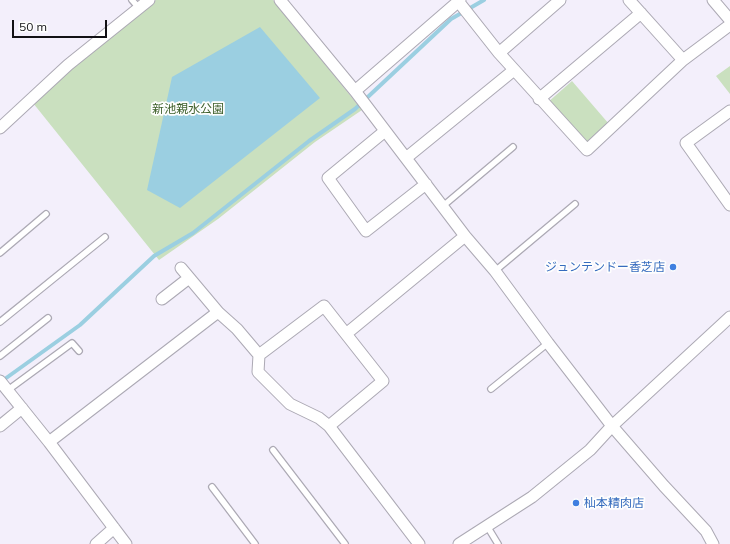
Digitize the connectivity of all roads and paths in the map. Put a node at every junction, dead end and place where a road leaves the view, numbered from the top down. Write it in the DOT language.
graph roads {
  1 [pos="149,0"];
  2 [pos="280,0"];
  3 [pos="459,0"];
  4 [pos="560,0"];
  5 [pos="629,0"];
  6 [pos="713,0"];
  7 [pos="135,4"];
  8 [pos="640,13"];
  9 [pos="730,20"];
  10 [pos="730,25"];
  11 [pos="500,53"];
  12 [pos="683,60"];
  13 [pos="514,70"];
  14 [pos="355,91"];
  15 [pos="539,99"];
  16 [pos="730,111"];
  17 [pos="0,128"];
  18 [pos="386,131"];
  19 [pos="513,147"];
  20 [pos="406,158"];
  21 [pos="426,184"];
  22 [pos="575,204"];
  23 [pos="730,205"];
  24 [pos="442,206"];
  25 [pos="46,214"];
  26 [pos="105,236"];
  27 [pos="465,236"];
  28 [pos="0,252"];
  29 [pos="181,268"];
  30 [pos="496,271"];
  31 [pos="189,278"];
  32 [pos="162,299"];
  33 [pos="218,312"];
  34 [pos="730,317"];
  35 [pos="48,318"];
  36 [pos="0,322"];
  37 [pos="346,334"];
  38 [pos="548,343"];
  39 [pos="78,351"];
  40 [pos="259,355"];
  41 [pos="0,356"];
  42 [pos="0,380"];
  43 [pos="491,389"];
  44 [pos="8,390"];
  45 [pos="22,408"];
  46 [pos="0,426"];
  47 [pos="329,426"];
  48 [pos="612,426"];
  49 [pos="49,442"];
  50 [pos="273,450"];
  51 [pos="212,487"];
  52 [pos="487,526"];
  53 [pos="114,528"];
  54 [pos="96,544"];
  55 [pos="126,544"];
  56 [pos="255,544"];
  57 [pos="346,544"];
  58 [pos="419,544"];
  59 [pos="459,544"];
  60 [pos="498,544"];
  61 [pos="713,544"];
  1 -- 7 [label="street"];
  2 -- 14 [label="street"];
  3 -- 11 [label="street"];
  3 -- 14 [label="street"];
  4 -- 11 [label="street"];
  5 -- 8 [label="street"];
  6 -- 9 [label="street"];
  7 -- 17 [label="street"];
  8 -- 12 [label="street"];
  8 -- 15 [label="street"];
  10 -- 12 [label="street"];
  11 -- 13 [label="street"];
  12 -- 15 [label="street"];
  13 -- 15 [label="street"];
  13 -- 20 [label="street"];
  14 -- 18 [label="street"];
  16 -- 23 [label="street"];
  18 -- 20 [label="street"];
  18 -- 21 [label="street"];
  19 -- 24 [label="lane"];
  20 -- 21 [label="street"];
  21 -- 24 [label="street"];
  22 -- 30 [label="lane"];
  24 -- 27 [label="street"];
  25 -- 28 [label="lane"];
  26 -- 36 [label="lane"];
  27 -- 30 [label="street"];
  27 -- 37 [label="street"];
  29 -- 31 [label="street"];
  30 -- 38 [label="street"];
  31 -- 32 [label="street"];
  31 -- 33 [label="street"];
  33 -- 40 [label="street"];
  33 -- 49 [label="street"];
  34 -- 48 [label="street"];
  35 -- 41 [label="lane"];
  37 -- 40 [label="street"];
  37 -- 47 [label="street"];
  38 -- 43 [label="lane"];
  38 -- 48 [label="street"];
  39 -- 44 [label="lane"];
  40 -- 47 [label="street"];
  42 -- 44 [label="street"];
  44 -- 45 [label="street"];
  45 -- 46 [label="street"];
  45 -- 49 [label="street"];
  47 -- 58 [label="street"];
  48 -- 52 [label="street"];
  48 -- 61 [label="street"];
  49 -- 53 [label="street"];
  50 -- 57 [label="lane"];
  51 -- 56 [label="lane"];
  52 -- 59 [label="street"];
  52 -- 60 [label="lane"];
  53 -- 54 [label="street"];
  53 -- 55 [label="street"];
}
